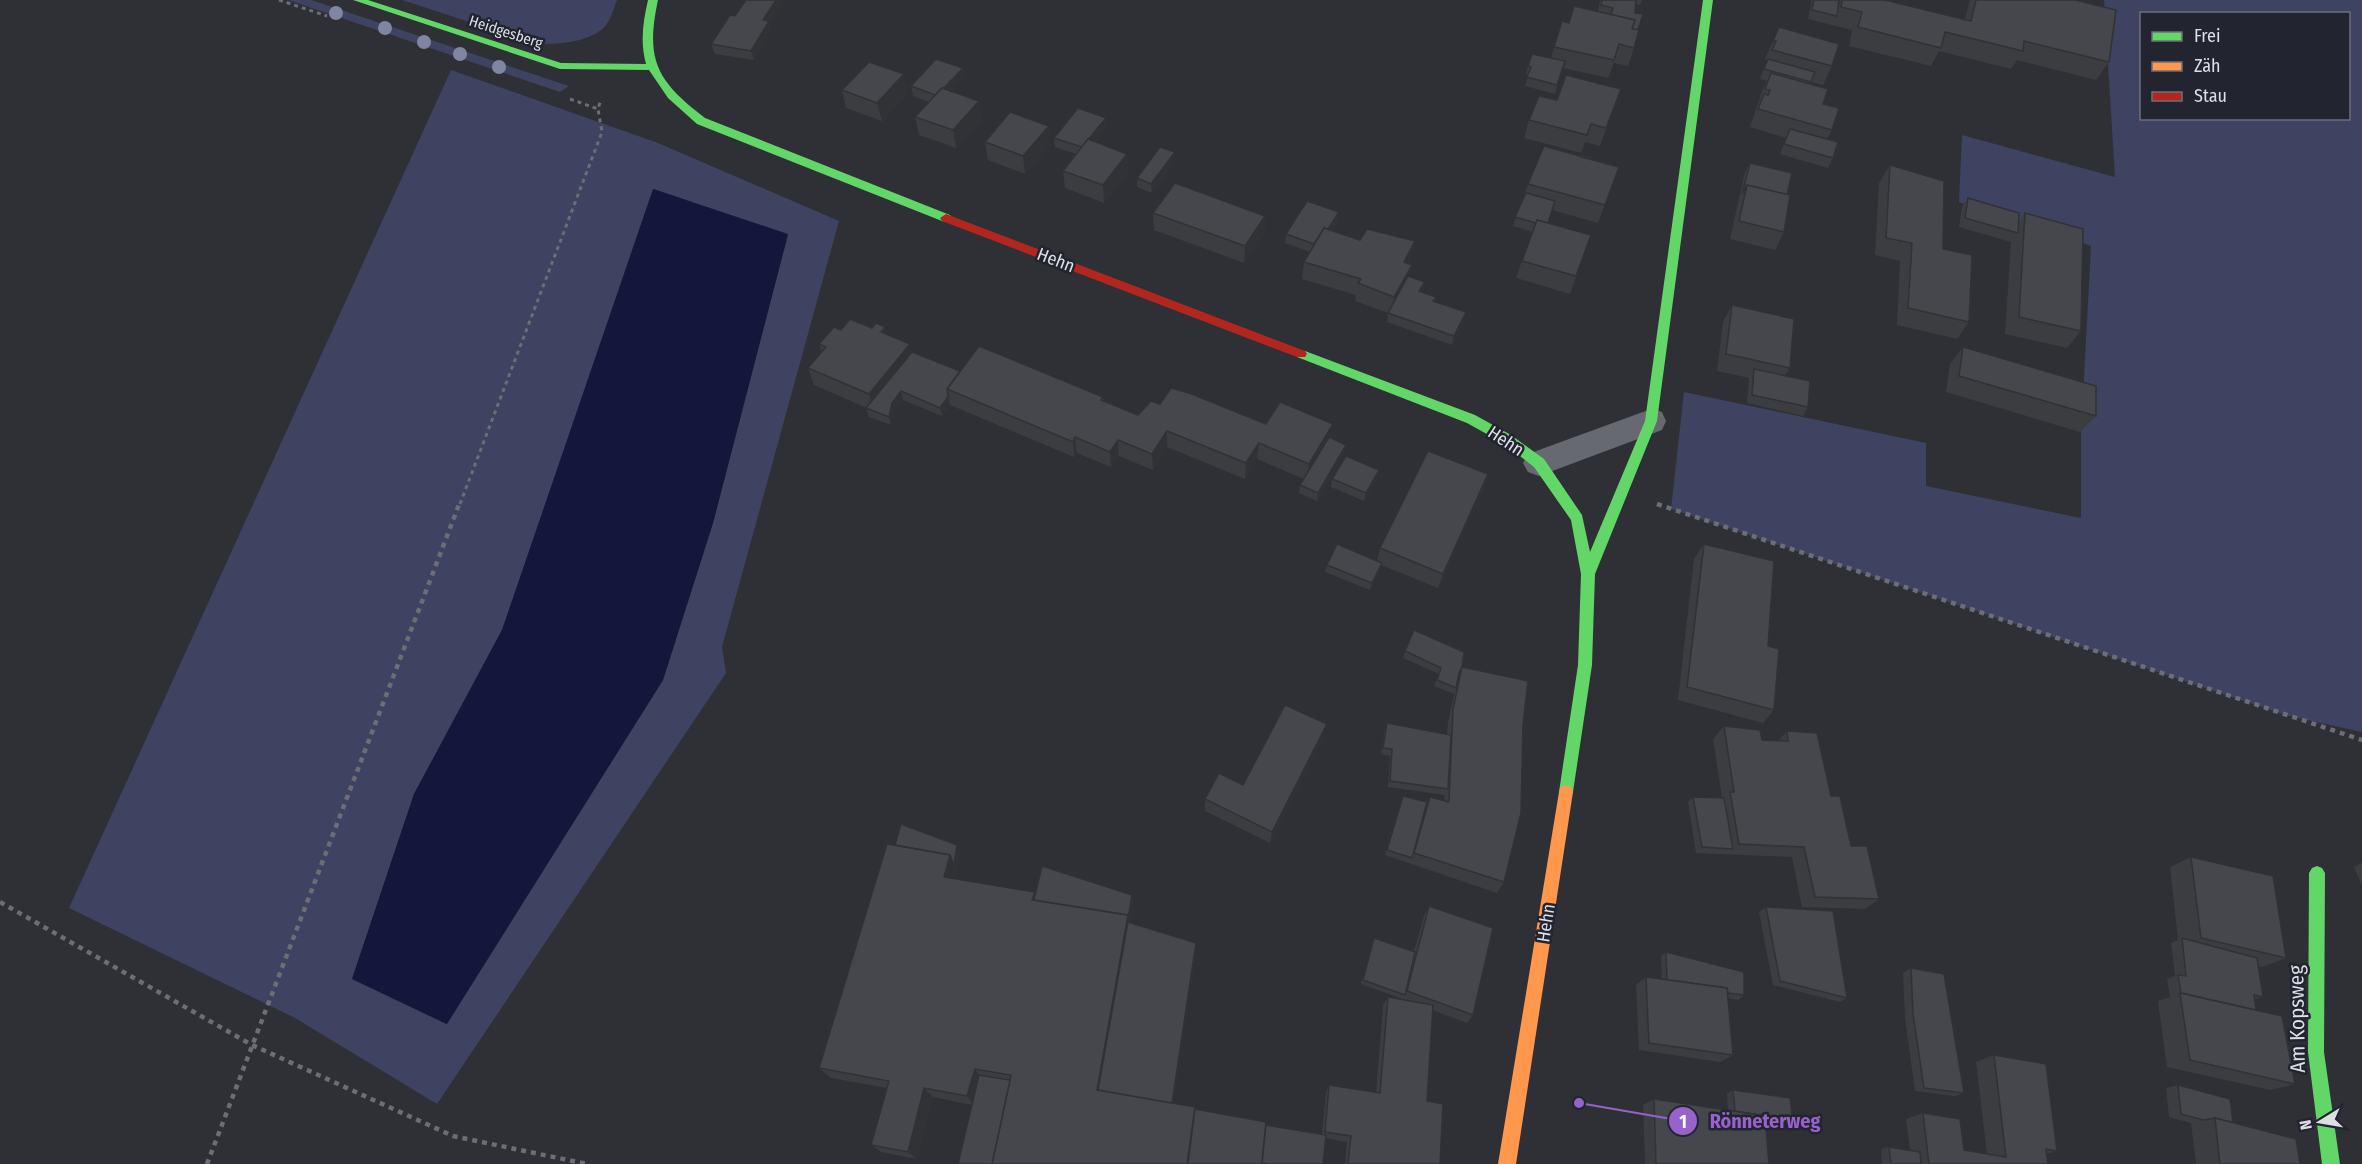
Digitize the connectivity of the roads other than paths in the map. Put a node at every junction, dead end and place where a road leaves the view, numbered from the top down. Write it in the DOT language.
graph roads {
  1 [pos="358,0"];
  2 [pos="653,0"];
  3 [pos="1708,0"];
  4 [pos="649,67"];
  5 [pos="1651,421"];
  6 [pos="1539,463"];
  7 [pos="1588,574"];
  8 [pos="2317,873"];
  9 [pos="1507,1164"];
  10 [pos="2331,1164"];
  1 -- 4 [label="street, Heidgesberg"];
  2 -- 4 [label="street, Hehn"];
  3 -- 5 [label="street, Hehn"];
  4 -- 6 [label="street, Hehn"];
  5 -- 6 [label="street, Hehn"];
  5 -- 7 [label="street, Hehn"];
  6 -- 7 [label="street, Hehn"];
  7 -- 9 [label="street, Hehn"];
  8 -- 10 [label="street, Am Kopsweg"];
}
